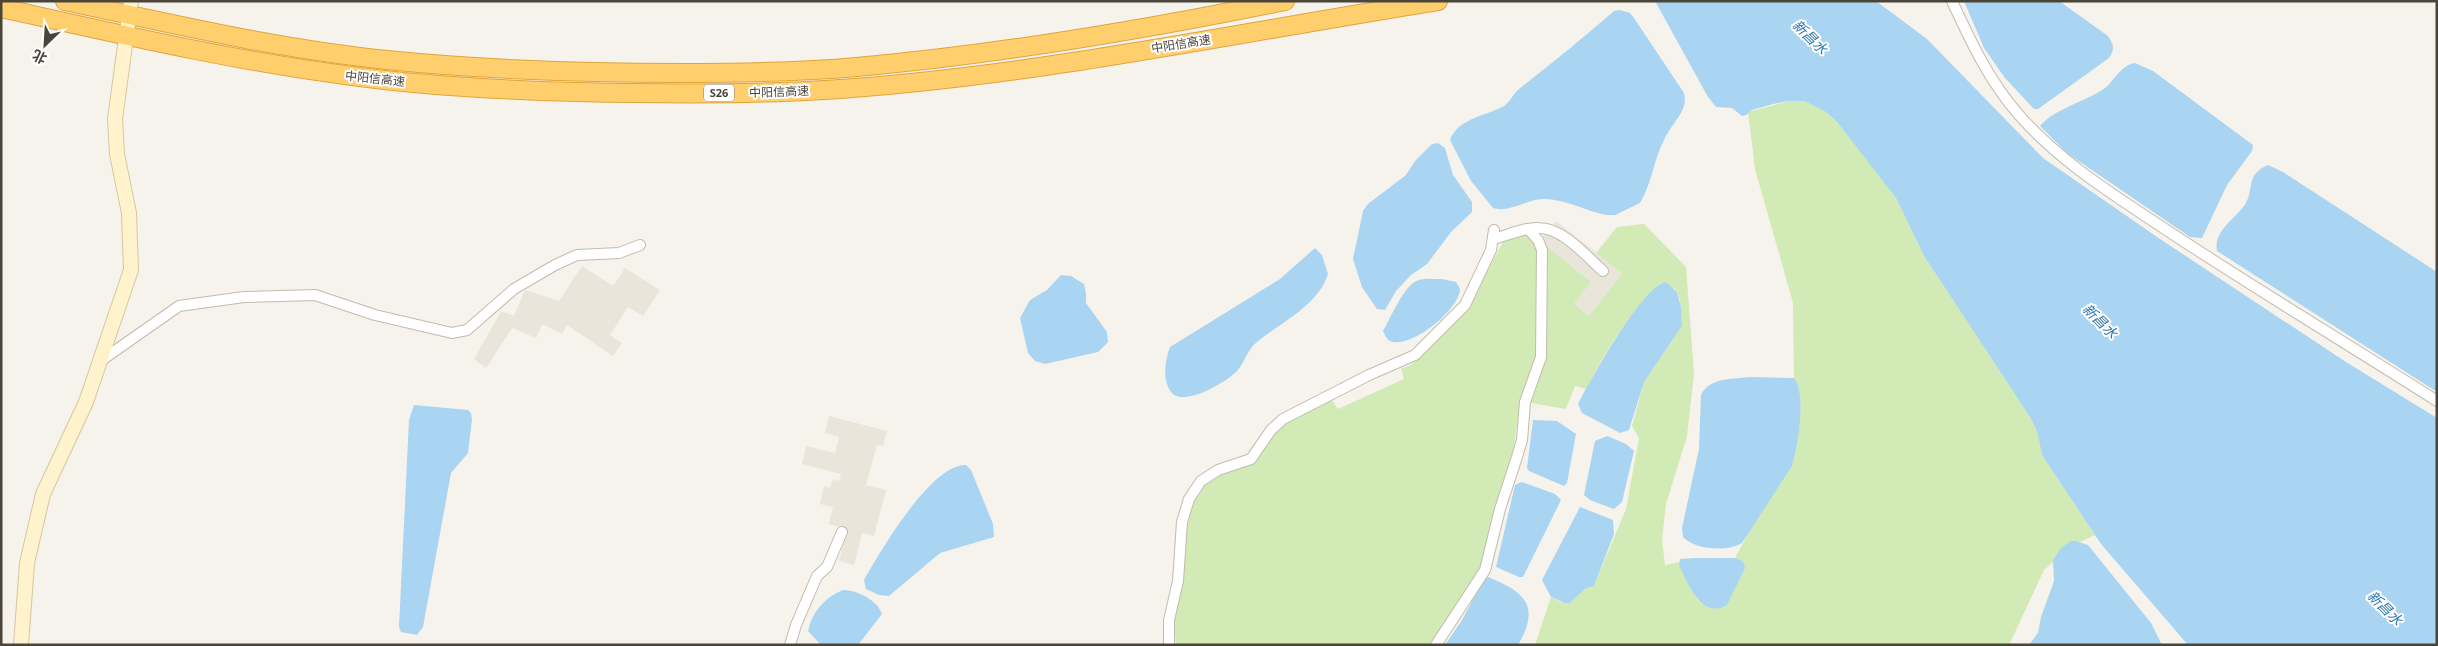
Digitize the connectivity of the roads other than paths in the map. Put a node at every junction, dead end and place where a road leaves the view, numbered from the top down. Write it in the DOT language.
graph roads {
  1 [pos="65,1"];
  2 [pos="1285,1"];
  3 [pos="1438,1"];
  4 [pos="1952,1"];
  5 [pos="1,8"];
  6 [pos="130,8"];
  7 [pos="126,35"];
  8 [pos="1528,229"];
  9 [pos="640,245"];
  10 [pos="1603,271"];
  11 [pos="98,363"];
  12 [pos="2437,401"];
  13 [pos="842,532"];
  14 [pos="22,645"];
  15 [pos="790,645"];
  16 [pos="1169,645"];
  17 [pos="1436,645"];
  1 -- 6 [label="highway, 中阳信高速 / S26"];
  2 -- 6 [label="highway, 中阳信高速 / S26"];
  3 -- 7 [label="highway, 中阳信高速 / S26"];
  4 -- 12 [label="street"];
  5 -- 7 [label="highway, 中阳信高速 / S26"];
  6 -- 7 [label="street"];
  7 -- 11 [label="street"];
  8 -- 10 [label="street"];
  8 -- 16 [label="street"];
  8 -- 17 [label="street"];
  9 -- 11 [label="street"];
  11 -- 14 [label="street"];
  13 -- 15 [label="street"];
}
